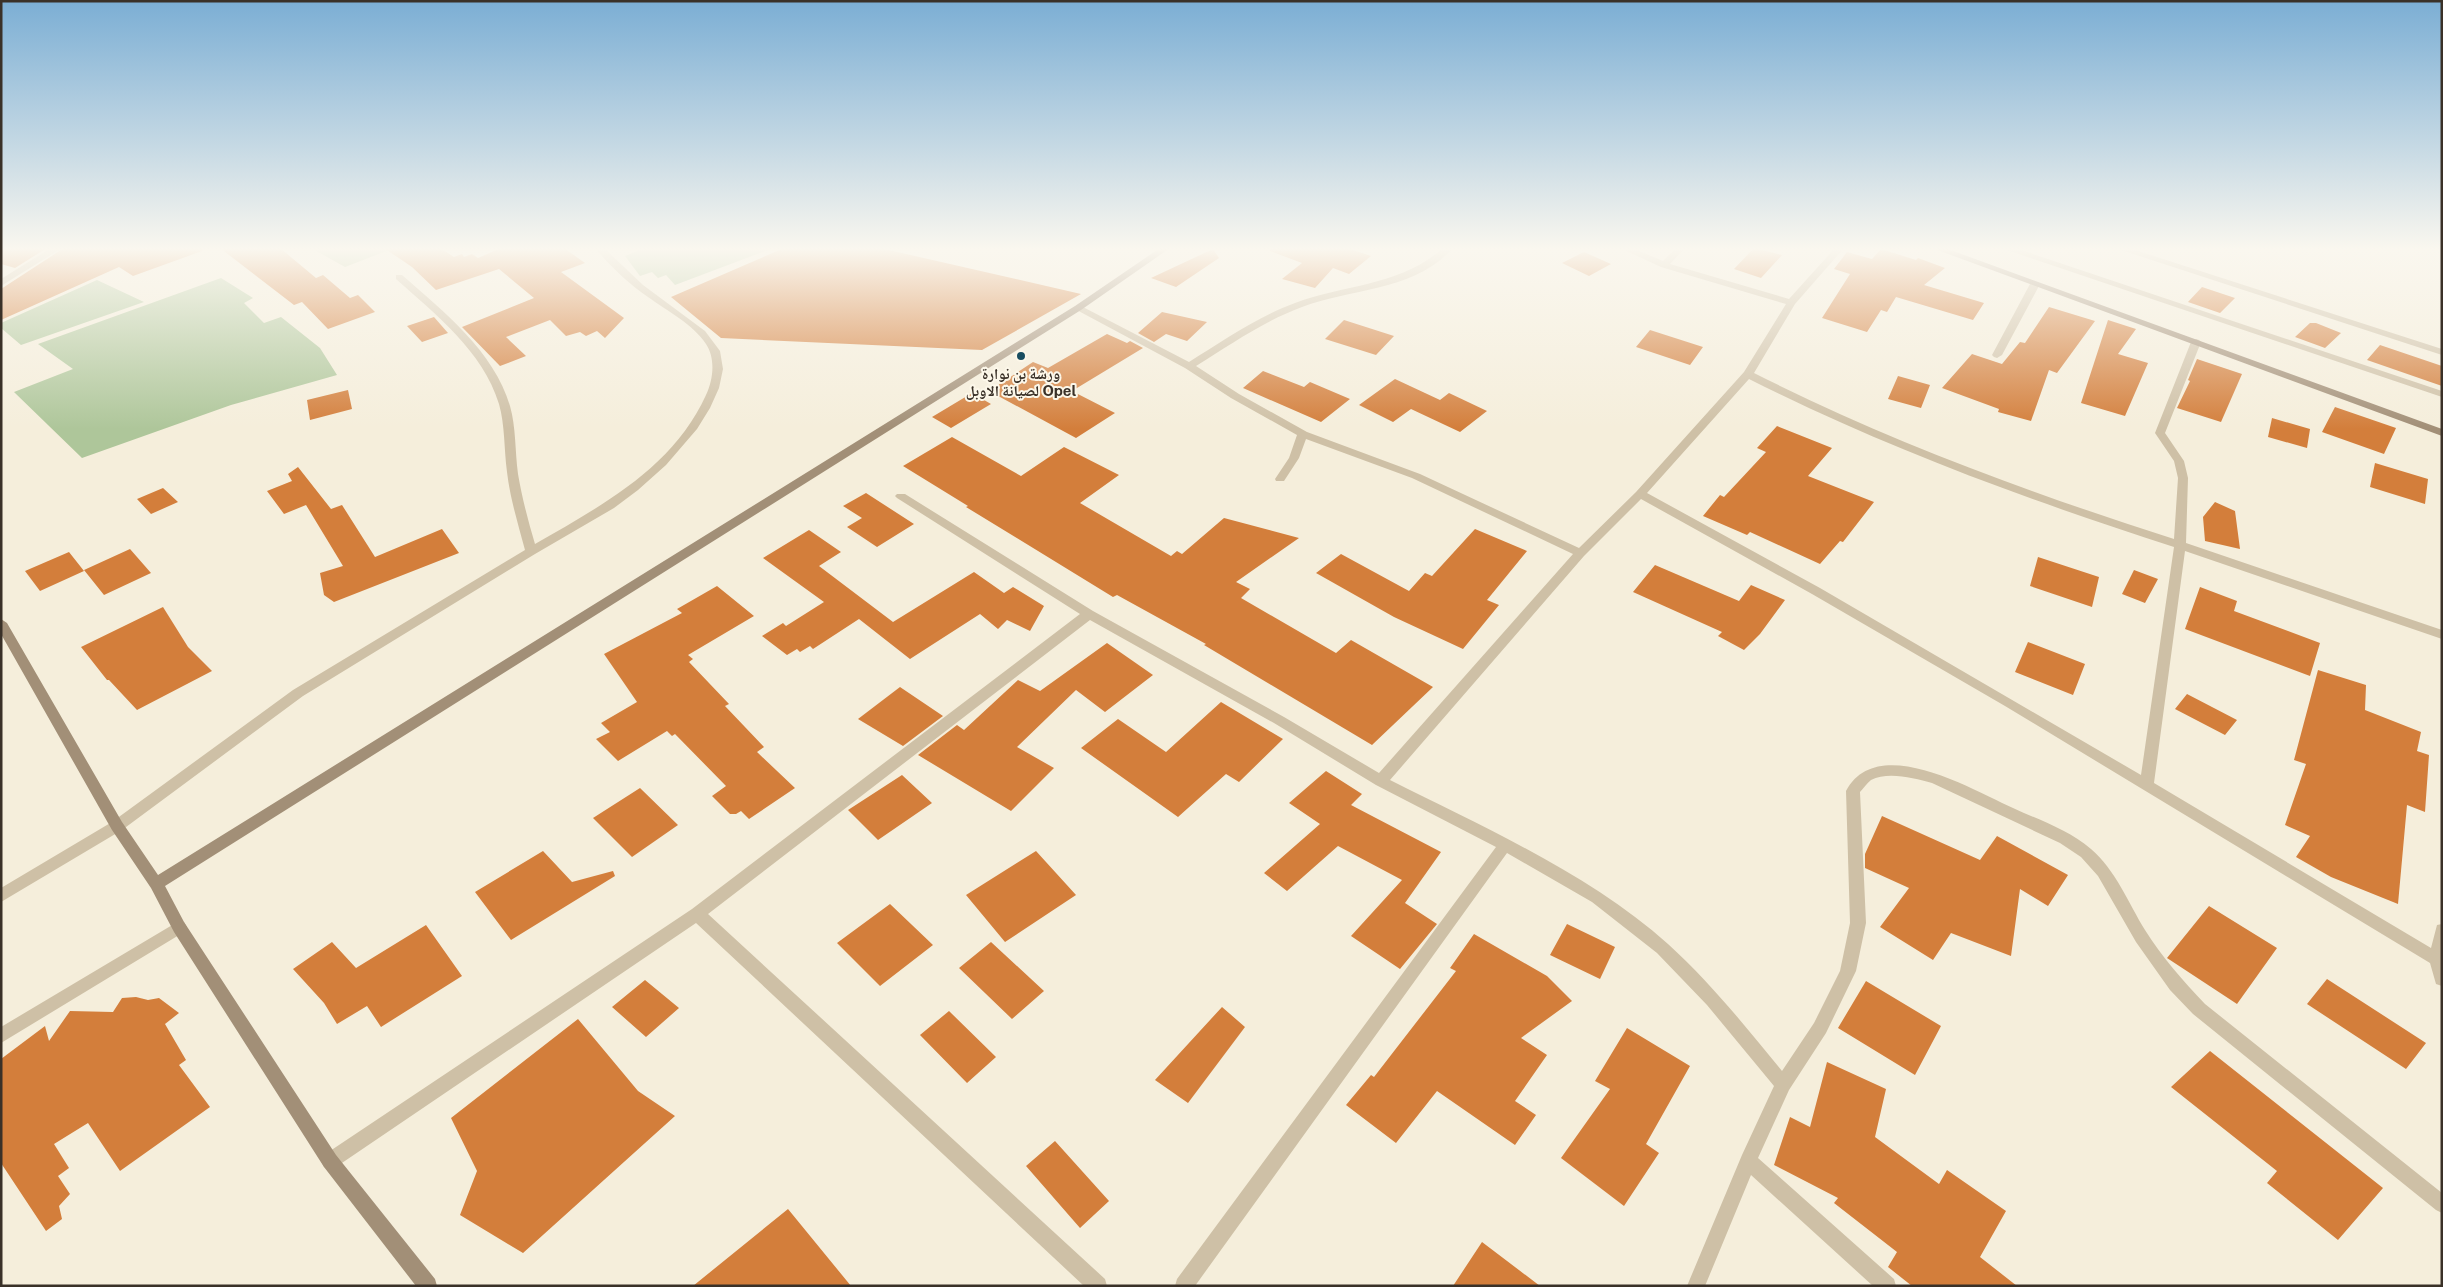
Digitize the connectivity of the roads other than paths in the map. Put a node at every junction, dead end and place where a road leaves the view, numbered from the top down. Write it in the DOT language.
graph roads {
  1 [pos="432,308"];
  2 [pos="668,308"];
  3 [pos="1078,308"];
  4 [pos="1292,308"];
  5 [pos="1788,308"];
  6 [pos="2022,308"];
  7 [pos="2102,308"];
  8 [pos="2185,308"];
  9 [pos="2306,308"];
  10 [pos="2196,342"];
  11 [pos="2442,352"];
  12 [pos="1996,355"];
  13 [pos="1189,366"];
  14 [pos="1748,374"];
  15 [pos="2442,394"];
  16 [pos="2442,432"];
  17 [pos="1303,434"];
  18 [pos="1280,480"];
  19 [pos="1640,494"];
  20 [pos="901,496"];
  21 [pos="2180,545"];
  22 [pos="530,551"];
  23 [pos="1580,553"];
  24 [pos="1089,614"];
  25 [pos="1,623"];
  26 [pos="2442,635"];
  27 [pos="1381,781"];
  28 [pos="2147,783"];
  29 [pos="117,826"];
  30 [pos="1505,845"];
  31 [pos="156,884"];
  32 [pos="1,896"];
  33 [pos="697,914"];
  34 [pos="179,928"];
  35 [pos="2442,930"];
  36 [pos="2440,960"];
  37 [pos="2442,978"];
  38 [pos="1,1036"];
  39 [pos="1783,1084"];
  40 [pos="330,1161"];
  41 [pos="1748,1161"];
  42 [pos="2442,1204"];
  43 [pos="428,1286"];
  44 [pos="1098,1286"];
  45 [pos="1184,1286"];
  46 [pos="1696,1286"];
  47 [pos="1887,1286"];
  1 -- 22 [label="street"];
  2 -- 22 [label="street"];
  3 -- 13 [label="street"];
  3 -- 31 [label="street"];
  4 -- 13 [label="street"];
  5 -- 14 [label="street"];
  6 -- 12 [label="street"];
  7 -- 10 [label="street"];
  8 -- 15 [label="street"];
  9 -- 11 [label="street"];
  10 -- 16 [label="street"];
  10 -- 21 [label="street"];
  13 -- 17 [label="street"];
  14 -- 19 [label="street"];
  14 -- 21 [label="street"];
  17 -- 18 [label="street"];
  17 -- 23 [label="street"];
  19 -- 23 [label="street"];
  19 -- 28 [label="street"];
  20 -- 24 [label="street"];
  21 -- 26 [label="street"];
  21 -- 28 [label="street"];
  22 -- 29 [label="street"];
  23 -- 27 [label="street"];
  24 -- 27 [label="street"];
  24 -- 33 [label="street"];
  25 -- 29 [label="street"];
  27 -- 30 [label="street"];
  28 -- 36 [label="street"];
  29 -- 31 [label="street"];
  29 -- 32 [label="street"];
  30 -- 39 [label="street"];
  30 -- 45 [label="street"];
  31 -- 34 [label="street"];
  33 -- 40 [label="street"];
  33 -- 44 [label="street"];
  34 -- 38 [label="street"];
  34 -- 40 [label="street"];
  35 -- 36 [label="street"];
  36 -- 37 [label="street"];
  39 -- 41 [label="street"];
  39 -- 42 [label="street"];
  40 -- 43 [label="street"];
  41 -- 46 [label="street"];
  41 -- 47 [label="street"];
}
